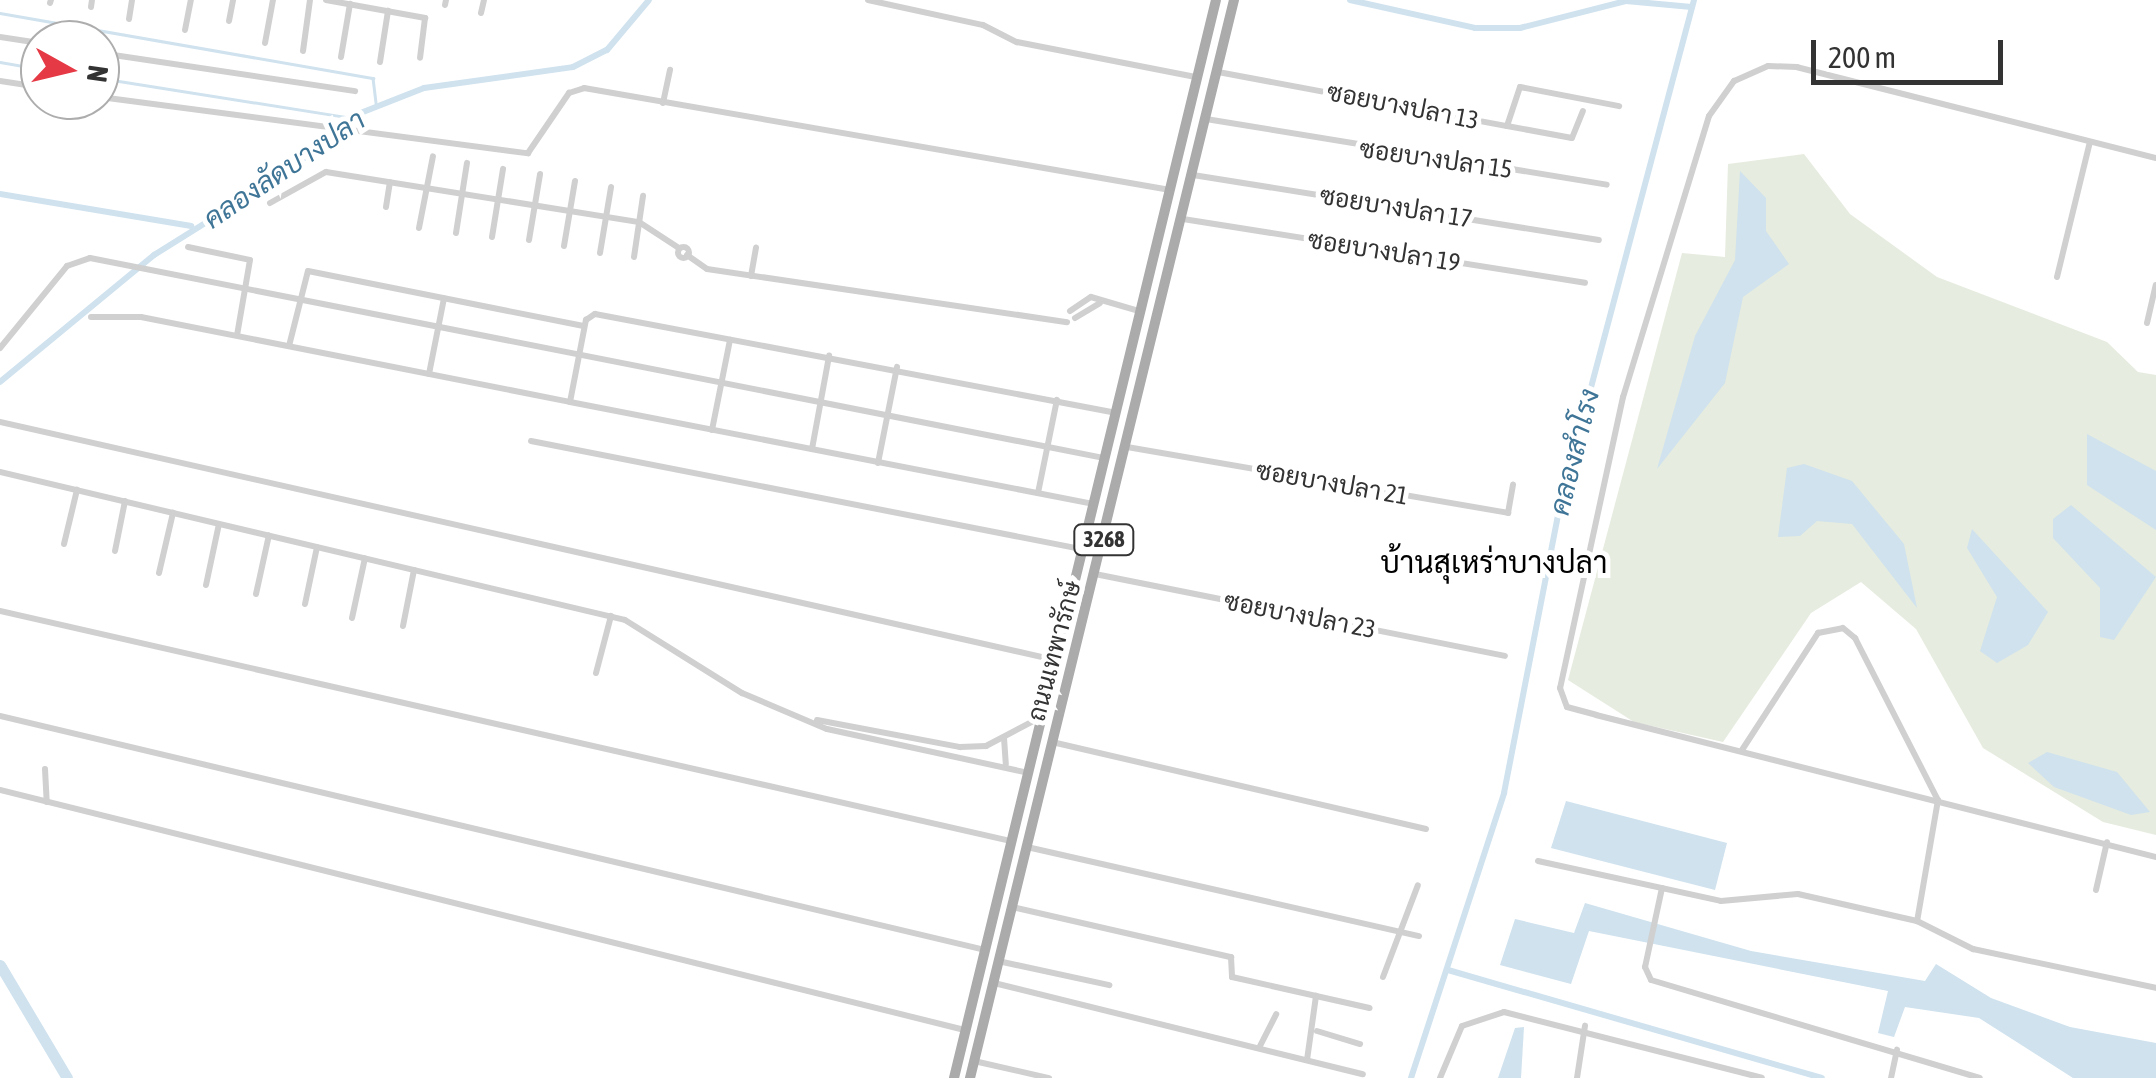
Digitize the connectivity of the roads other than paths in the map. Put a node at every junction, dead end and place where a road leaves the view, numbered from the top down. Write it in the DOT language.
graph roads {
  1 [pos="132,0"];
  2 [pos="191,0"];
  3 [pos="233,0"];
  4 [pos="273,0"];
  5 [pos="310,0"];
  6 [pos="326,0"];
  7 [pos="407,0"];
  8 [pos="484,0"];
  9 [pos="868,0"];
  10 [pos="1216,0"];
  11 [pos="1236,2"];
  12 [pos="350,4"];
  13 [pos="388,11"];
  14 [pos="481,13"];
  15 [pos="405,14"];
  16 [pos="129,20"];
  17 [pos="230,22"];
  18 [pos="185,30"];
  19 [pos="265,43"];
  20 [pos="303,50"];
  21 [pos="120,56"];
  22 [pos="341,57"];
  23 [pos="420,58"];
  24 [pos="380,62"];
  25 [pos="670,70"];
  26 [pos="1218,72"];
  27 [pos="1198,78"];
  28 [pos="355,91"];
  29 [pos="120,100"];
  30 [pos="664,103"];
  31 [pos="1620,106"];
  32 [pos="1584,111"];
  33 [pos="1206,119"];
  34 [pos="1507,126"];
  35 [pos="2090,142"];
  36 [pos="432,156"];
  37 [pos="2156,158"];
  38 [pos="467,163"];
  39 [pos="502,169"];
  40 [pos="540,174"];
  41 [pos="1193,175"];
  42 [pos="575,180"];
  43 [pos="390,182"];
  44 [pos="1606,185"];
  45 [pos="611,186"];
  46 [pos="427,188"];
  47 [pos="1171,190"];
  48 [pos="462,194"];
  49 [pos="644,196"];
  50 [pos="498,199"];
  51 [pos="270,203"];
  52 [pos="535,206"];
  53 [pos="386,208"];
  54 [pos="570,212"];
  55 [pos="606,217"];
  56 [pos="1183,218"];
  57 [pos="639,222"];
  58 [pos="420,228"];
  59 [pos="456,233"];
  60 [pos="492,237"];
  61 [pos="529,240"];
  62 [pos="1599,240"];
  63 [pos="564,246"];
  64 [pos="188,248"];
  65 [pos="756,248"];
  66 [pos="600,253"];
  67 [pos="634,256"];
  68 [pos="751,276"];
  69 [pos="2058,278"];
  70 [pos="1585,283"];
  71 [pos="2156,284"];
  72 [pos="247,286"];
  73 [pos="298,297"];
  74 [pos="444,298"];
  75 [pos="1142,312"];
  76 [pos="91,317"];
  77 [pos="2148,323"];
  78 [pos="439,324"];
  79 [pos="584,326"];
  80 [pos="237,335"];
  81 [pos="730,340"];
  82 [pos="289,346"];
  83 [pos="0,348"];
  84 [pos="580,353"];
  85 [pos="828,356"];
  86 [pos="897,367"];
  87 [pos="429,374"];
  88 [pos="722,382"];
  89 [pos="1057,400"];
  90 [pos="570,402"];
  91 [pos="820,402"];
  92 [pos="1117,413"];
  93 [pos="888,415"];
  94 [pos="0,422"];
  95 [pos="712,430"];
  96 [pos="531,441"];
  97 [pos="1048,446"];
  98 [pos="1127,448"];
  99 [pos="812,449"];
  100 [pos="1106,458"];
  101 [pos="878,463"];
  102 [pos="0,472"];
  103 [pos="1512,484"];
  104 [pos="77,490"];
  105 [pos="1038,493"];
  106 [pos="125,501"];
  107 [pos="1094,504"];
  108 [pos="173,513"];
  109 [pos="219,524"];
  110 [pos="269,536"];
  111 [pos="64,544"];
  112 [pos="317,547"];
  113 [pos="1083,549"];
  114 [pos="114,551"];
  115 [pos="365,558"];
  116 [pos="414,570"];
  117 [pos="159,574"];
  118 [pos="1095,574"];
  119 [pos="206,585"];
  120 [pos="256,594"];
  121 [pos="305,604"];
  122 [pos="0,611"];
  123 [pos="611,616"];
  124 [pos="352,618"];
  125 [pos="403,626"];
  126 [pos="1505,656"];
  127 [pos="1055,660"];
  128 [pos="596,673"];
  129 [pos="0,716"];
  130 [pos="1042,718"];
  131 [pos="816,720"];
  132 [pos="1004,738"];
  133 [pos="1051,742"];
  134 [pos="986,746"];
  135 [pos="1742,750"];
  136 [pos="987,760"];
  137 [pos="1006,764"];
  138 [pos="45,769"];
  139 [pos="1028,773"];
  140 [pos="0,790"];
  141 [pos="1938,800"];
  142 [pos="48,802"];
  143 [pos="1426,829"];
  144 [pos="1011,841"];
  145 [pos="2106,842"];
  146 [pos="1026,847"];
  147 [pos="2156,857"];
  148 [pos="1538,860"];
  149 [pos="1003,875"];
  150 [pos="1018,878"];
  151 [pos="1418,885"];
  152 [pos="1662,888"];
  153 [pos="2096,890"];
  154 [pos="1011,907"];
  155 [pos="1917,920"];
  156 [pos="1402,932"];
  157 [pos="1419,936"];
  158 [pos="985,950"];
  159 [pos="998,961"];
  160 [pos="1384,976"];
  161 [pos="993,982"];
  162 [pos="1109,985"];
  163 [pos="2156,988"];
  164 [pos="1316,996"];
  165 [pos="1370,1008"];
  166 [pos="1276,1014"];
  167 [pos="1586,1026"];
  168 [pos="966,1030"];
  169 [pos="1316,1031"];
  170 [pos="1360,1044"];
  171 [pos="1259,1048"];
  172 [pos="1897,1050"];
  173 [pos="1307,1060"];
  174 [pos="974,1061"];
  175 [pos="1363,1074"];
  176 [pos="1741,1075"];
  177 [pos="954,1078"];
  178 [pos="970,1078"];
  179 [pos="1048,1078"];
  180 [pos="1440,1078"];
  181 [pos="1578,1078"];
  182 [pos="1762,1078"];
  183 [pos="1891,1078"];
  184 [pos="1980,1078"];
  1 -- 16 [label="street"];
  2 -- 18 [label="street"];
  3 -- 17 [label="street"];
  4 -- 19 [label="street"];
  5 -- 20 [label="street"];
  6 -- 12 [label="street"];
  7 -- 15 [label="street"];
  8 -- 14 [label="street"];
  9 -- 27 [label="street"];
  10 -- 27 [label="main road, ถนนเทพารักษ์ / 3268"];
  11 -- 26 [label="main road, ถนนเทพารักษ์ / 3268"];
  12 -- 13 [label="street"];
  12 -- 22 [label="street"];
  13 -- 15 [label="street"];
  13 -- 24 [label="street"];
  15 -- 23 [label="street"];
  21 -- 28 [label="street"];
  25 -- 30 [label="street"];
  26 -- 33 [label="main road, ถนนเทพารักษ์ / 3268"];
  26 -- 34 [label="street, ซอยบางปลา 13"];
  27 -- 47 [label="main road, ถนนเทพารักษ์ / 3268"];
  29 -- 30 [label="street"];
  30 -- 47 [label="street"];
  31 -- 34 [label="street, ซอยบางปลา 13"];
  32 -- 34 [label="street"];
  33 -- 41 [label="main road, ถนนเทพารักษ์ / 3268"];
  33 -- 44 [label="street, ซอยบางปลา 15"];
  35 -- 37 [label="street"];
  35 -- 69 [label="street"];
  35 -- 135 [label="street"];
  36 -- 46 [label="street"];
  38 -- 48 [label="street"];
  39 -- 50 [label="street"];
  40 -- 52 [label="street"];
  41 -- 56 [label="main road, ถนนเทพารักษ์ / 3268"];
  41 -- 62 [label="street, ซอยบางปลา 17"];
  42 -- 54 [label="street"];
  43 -- 46 [label="street"];
  43 -- 51 [label="street"];
  43 -- 53 [label="street"];
  45 -- 55 [label="street"];
  46 -- 48 [label="street"];
  46 -- 58 [label="street"];
  47 -- 75 [label="main road, ถนนเทพารักษ์ / 3268"];
  48 -- 50 [label="street"];
  48 -- 59 [label="street"];
  49 -- 57 [label="street"];
  50 -- 52 [label="street"];
  50 -- 60 [label="street"];
  52 -- 54 [label="street"];
  52 -- 61 [label="street"];
  54 -- 55 [label="street"];
  54 -- 63 [label="street"];
  55 -- 57 [label="street"];
  55 -- 66 [label="street"];
  56 -- 70 [label="street, ซอยบางปลา 19"];
  56 -- 98 [label="main road, ถนนเทพารักษ์ / 3268"];
  57 -- 67 [label="street"];
  57 -- 68 [label="street"];
  64 -- 72 [label="street"];
  65 -- 68 [label="street"];
  68 -- 75 [label="street"];
  71 -- 77 [label="street"];
  72 -- 73 [label="street"];
  72 -- 80 [label="street"];
  72 -- 83 [label="street"];
  73 -- 74 [label="street"];
  73 -- 78 [label="street"];
  73 -- 82 [label="street"];
  74 -- 78 [label="street"];
  74 -- 79 [label="street"];
  75 -- 92 [label="main road, ถนนเทพารักษ์ / 3268"];
  76 -- 80 [label="street"];
  78 -- 84 [label="street"];
  78 -- 87 [label="street"];
  79 -- 81 [label="street"];
  79 -- 84 [label="street"];
  80 -- 82 [label="street"];
  81 -- 85 [label="street"];
  81 -- 88 [label="street"];
  82 -- 87 [label="street"];
  84 -- 88 [label="street"];
  84 -- 90 [label="street"];
  85 -- 86 [label="street"];
  85 -- 91 [label="street"];
  86 -- 89 [label="street"];
  86 -- 93 [label="street"];
  87 -- 90 [label="street"];
  88 -- 91 [label="street"];
  88 -- 95 [label="street"];
  89 -- 92 [label="street"];
  89 -- 97 [label="street"];
  90 -- 95 [label="street"];
  91 -- 93 [label="street"];
  91 -- 99 [label="street"];
  92 -- 100 [label="main road, ถนนเทพารักษ์ / 3268"];
  93 -- 97 [label="street"];
  93 -- 101 [label="street"];
  94 -- 127 [label="street"];
  95 -- 99 [label="street"];
  96 -- 113 [label="street"];
  97 -- 100 [label="street"];
  97 -- 105 [label="street"];
  98 -- 103 [label="street, ซอยบางปลา 21"];
  98 -- 118 [label="main road, ถนนเทพารักษ์ / 3268"];
  99 -- 101 [label="street"];
  100 -- 107 [label="main road, ถนนเทพารักษ์ / 3268"];
  101 -- 105 [label="street"];
  102 -- 104 [label="street"];
  104 -- 106 [label="street"];
  104 -- 111 [label="street"];
  105 -- 107 [label="street"];
  106 -- 108 [label="street"];
  106 -- 114 [label="street"];
  107 -- 113 [label="main road, ถนนเทพารักษ์ / 3268"];
  108 -- 109 [label="street"];
  108 -- 117 [label="street"];
  109 -- 110 [label="street"];
  109 -- 119 [label="street"];
  110 -- 112 [label="street"];
  110 -- 120 [label="street"];
  112 -- 115 [label="street"];
  112 -- 121 [label="street"];
  113 -- 127 [label="main road, ถนนเทพารักษ์ / 3268"];
  115 -- 116 [label="street"];
  115 -- 124 [label="street"];
  116 -- 123 [label="street"];
  116 -- 125 [label="street"];
  118 -- 126 [label="street, ซอยบางปลา 23"];
  118 -- 133 [label="main road, ถนนเทพารักษ์ / 3268"];
  122 -- 144 [label="street"];
  123 -- 128 [label="street"];
  123 -- 131 [label="street"];
  127 -- 130 [label="main road, ถนนเทพารักษ์ / 3268"];
  129 -- 158 [label="street"];
  130 -- 132 [label="street"];
  130 -- 139 [label="main road, ถนนเทพารักษ์ / 3268"];
  131 -- 134 [label="street"];
  131 -- 136 [label="street"];
  132 -- 134 [label="street"];
  132 -- 137 [label="street"];
  133 -- 143 [label="street"];
  133 -- 146 [label="main road, ถนนเทพารักษ์ / 3268"];
  134 -- 136 [label="street"];
  135 -- 141 [label="street"];
  135 -- 141 [label="street"];
  136 -- 137 [label="street"];
  137 -- 139 [label="street"];
  138 -- 142 [label="street"];
  139 -- 144 [label="main road, ถนนเทพารักษ์ / 3268"];
  140 -- 142 [label="street"];
  141 -- 145 [label="street"];
  141 -- 155 [label="street"];
  142 -- 168 [label="street"];
  144 -- 149 [label="main road, ถนนเทพารักษ์ / 3268"];
  145 -- 147 [label="street"];
  145 -- 153 [label="street"];
  146 -- 150 [label="main road, ถนนเทพารักษ์ / 3268"];
  146 -- 156 [label="street"];
  148 -- 152 [label="street"];
  149 -- 150 [label="main road"];
  149 -- 158 [label="main road, ถนนเทพารักษ์ / 3268"];
  150 -- 154 [label="main road, ถนนเทพารักษ์ / 3268"];
  151 -- 156 [label="street"];
  152 -- 155 [label="street"];
  152 -- 172 [label="street"];
  154 -- 159 [label="main road, ถนนเทพารักษ์ / 3268"];
  154 -- 164 [label="street"];
  155 -- 163 [label="street"];
  156 -- 157 [label="street"];
  156 -- 160 [label="street"];
  158 -- 168 [label="main road, ถนนเทพารักษ์ / 3268"];
  159 -- 161 [label="main road, ถนนเทพารักษ์ / 3268"];
  159 -- 162 [label="street"];
  161 -- 171 [label="street"];
  161 -- 174 [label="main road, ถนนเทพารักษ์ / 3268"];
  164 -- 165 [label="street"];
  164 -- 169 [label="street"];
  166 -- 171 [label="street"];
  167 -- 176 [label="street"];
  167 -- 180 [label="street"];
  167 -- 181 [label="street"];
  168 -- 177 [label="main road, ถนนเทพารักษ์ / 3268"];
  169 -- 170 [label="street"];
  169 -- 173 [label="street"];
  171 -- 173 [label="street"];
  172 -- 183 [label="street"];
  172 -- 184 [label="street"];
  173 -- 175 [label="street"];
  174 -- 178 [label="main road, ถนนเทพารักษ์ / 3268"];
  174 -- 179 [label="street"];
  176 -- 182 [label="street"];
}
